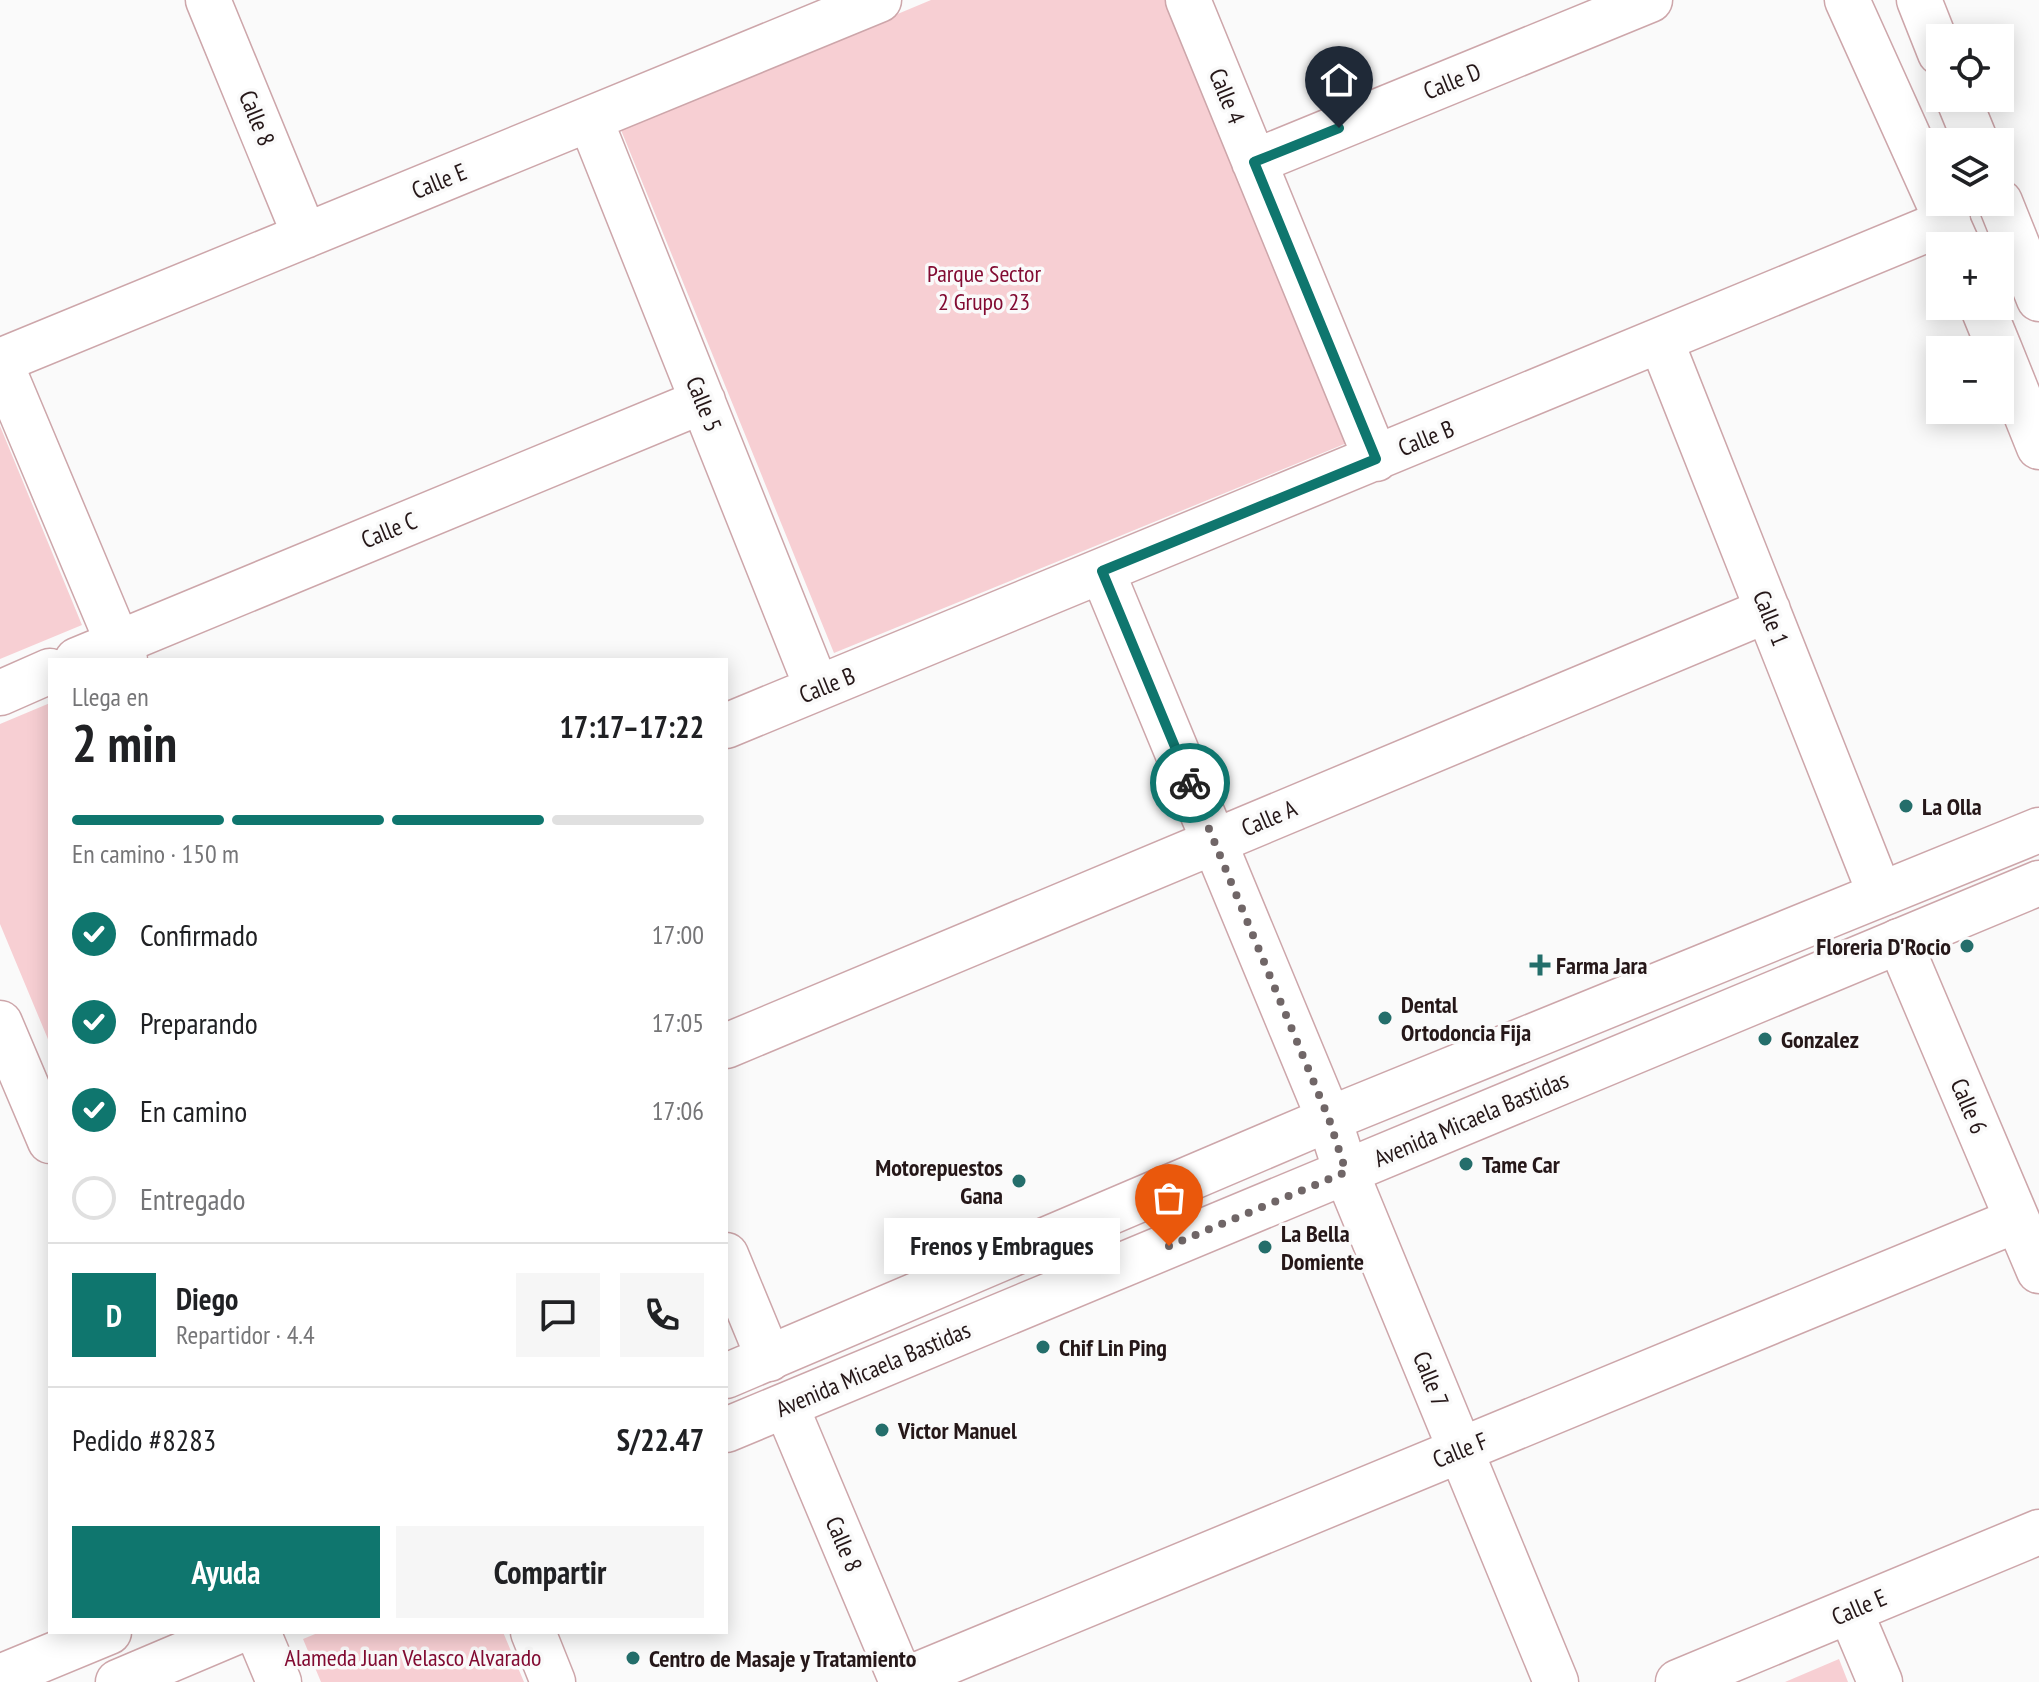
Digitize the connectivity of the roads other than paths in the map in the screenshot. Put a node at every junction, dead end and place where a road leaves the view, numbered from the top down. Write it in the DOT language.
graph roads {
  1 [pos="208,0"];
  2 [pos="1188,0"];
  3 [pos="1650,0"];
  4 [pos="1847,0"];
  5 [pos="1919,0"];
  6 [pos="867,2"];
  7 [pos="1929,24"];
  8 [pos="590,119"];
  9 [pos="1254,162"];
  10 [pos="2006,216"];
  11 [pos="1952,232"];
  12 [pos="305,236"];
  13 [pos="1926,244"];
  14 [pos="2039,299"];
  15 [pos="1661,341"];
  16 [pos="0,362"];
  17 [pos="2014,385"];
  18 [pos="703,401"];
  19 [pos="2039,447"];
  20 [pos="1376,459"];
  21 [pos="1102,571"];
  22 [pos="1768,610"];
  23 [pos="121,651"];
  24 [pos="87,658"];
  25 [pos="48,672"];
  26 [pos="817,688"];
  27 [pos="0,693"];
  28 [pos="728,725"];
  29 [pos="2039,830"];
  30 [pos="1214,841"];
  31 [pos="2039,883"];
  32 [pos="1880,894"];
  33 [pos="1899,941"];
  34 [pos="0,1025"];
  35 [pos="728,1045"];
  36 [pos="1329,1119"];
  37 [pos="48,1136"];
  38 [pos="1346,1172"];
  39 [pos="2017,1220"];
  40 [pos="728,1260"];
  41 [pos="2039,1271"];
  42 [pos="769,1359"];
  43 [pos="728,1375"];
  44 [pos="786,1406"];
  45 [pos="728,1429"];
  46 [pos="1461,1450"];
  47 [pos="2039,1532"];
  48 [pos="1850,1611"];
  49 [pos="104,1634"];
  50 [pos="231,1634"];
  51 [pos="259,1634"];
  52 [pos="534,1634"];
  53 [pos="0,1677"];
  54 [pos="118,1682"];
  55 [pos="279,1682"];
  56 [pos="553,1682"];
  57 [pos="902,1682"];
  58 [pos="1556,1682"];
  59 [pos="1678,1682"];
  60 [pos="1880,1682"];
  1 -- 12 [label="street, Calle 8"];
  2 -- 9 [label="street, Calle 4"];
  3 -- 9 [label="street, Calle D"];
  4 -- 11 [label="street"];
  5 -- 7 [label="street"];
  6 -- 8 [label="street, Calle E"];
  8 -- 12 [label="street, Calle E"];
  8 -- 18 [label="street, Calle 5"];
  9 -- 20 [label="street, Calle 4"];
  10 -- 14 [label="street"];
  12 -- 16 [label="street, Calle E"];
  13 -- 15 [label="street, Calle B"];
  15 -- 20 [label="street, Calle B"];
  15 -- 22 [label="street, Calle 1"];
  16 -- 23 [label="street"];
  17 -- 19 [label="street"];
  18 -- 23 [label="street, Calle C"];
  18 -- 26 [label="street, Calle 5"];
  20 -- 21 [label="street, Calle B"];
  21 -- 26 [label="street, Calle B"];
  21 -- 30 [label="street, Calle 7"];
  22 -- 30 [label="street, Calle A"];
  22 -- 32 [label="street, Calle 1"];
  23 -- 24 [label="street, Calle C"];
  25 -- 27 [label="street"];
  26 -- 28 [label="street, Calle B"];
  29 -- 32 [label="street, Avenida Micaela Bastidas"];
  30 -- 35 [label="street, Calle A"];
  30 -- 36 [label="street, Calle 7"];
  31 -- 33 [label="street, Avenida Micaela Bastidas"];
  32 -- 36 [label="street, Avenida Micaela Bastidas"];
  33 -- 38 [label="street, Avenida Micaela Bastidas"];
  33 -- 39 [label="street, Calle 6"];
  34 -- 37 [label="street"];
  36 -- 38 [label="street, Calle 7"];
  36 -- 42 [label="street, Avenida Micaela Bastidas"];
  38 -- 44 [label="street, Avenida Micaela Bastidas"];
  38 -- 46 [label="street, Calle 7"];
  39 -- 41 [label="street, Calle 6"];
  39 -- 46 [label="street, Calle F"];
  40 -- 42 [label="street"];
  42 -- 43 [label="street, Avenida Micaela Bastidas"];
  44 -- 45 [label="street, Avenida Micaela Bastidas"];
  44 -- 57 [label="street, Calle 8"];
  46 -- 57 [label="street, Calle F"];
  46 -- 58 [label="street, Calle 7"];
  47 -- 48 [label="street, Calle E"];
  48 -- 59 [label="street, Calle E"];
  48 -- 60 [label="street"];
  49 -- 53 [label="street"];
  50 -- 54 [label="street"];
  51 -- 55 [label="street"];
  52 -- 56 [label="street"];
}
